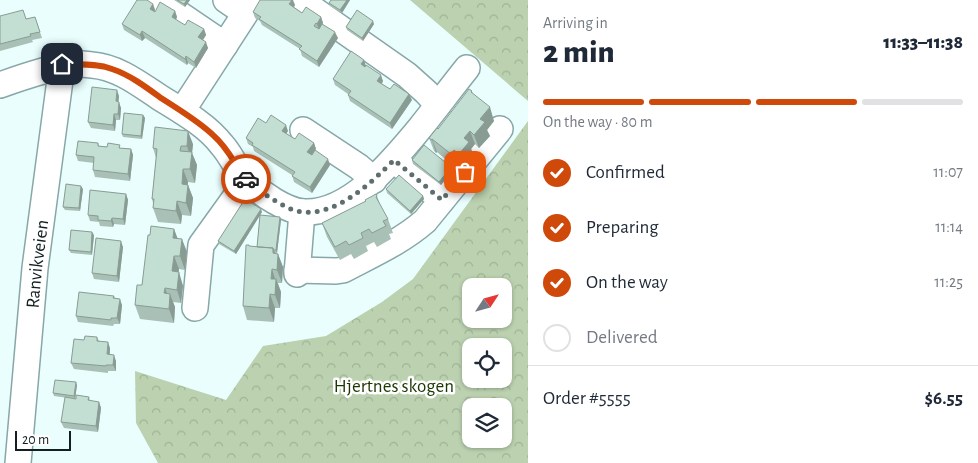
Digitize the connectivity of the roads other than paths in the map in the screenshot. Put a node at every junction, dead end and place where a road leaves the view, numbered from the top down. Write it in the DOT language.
graph roads {
  1 [pos="300,0"];
  2 [pos="160,1"];
  3 [pos="242,4"];
  4 [pos="225,44"];
  5 [pos="62,64"];
  6 [pos="467,68"];
  7 [pos="0,84"];
  8 [pos="438,105"];
  9 [pos="182,111"];
  10 [pos="500,129"];
  11 [pos="303,130"];
  12 [pos="394,160"];
  13 [pos="374,180"];
  14 [pos="247,181"];
  15 [pos="442,200"];
  16 [pos="302,212"];
  17 [pos="195,308"];
  18 [pos="18,463"];
  1 -- 8 [label="street"];
  2 -- 4 [label="street"];
  3 -- 4 [label="street"];
  4 -- 9 [label="street"];
  5 -- 7 [label="street"];
  5 -- 9 [label="street"];
  5 -- 18 [label="street, Ranvikveien"];
  6 -- 8 [label="street"];
  8 -- 12 [label="street"];
  9 -- 14 [label="street"];
  10 -- 15 [label="street"];
  11 -- 13 [label="street"];
  12 -- 13 [label="street"];
  12 -- 15 [label="street"];
  13 -- 16 [label="street"];
  14 -- 16 [label="street"];
  14 -- 17 [label="street"];
  15 -- 16 [label="street"];
}
